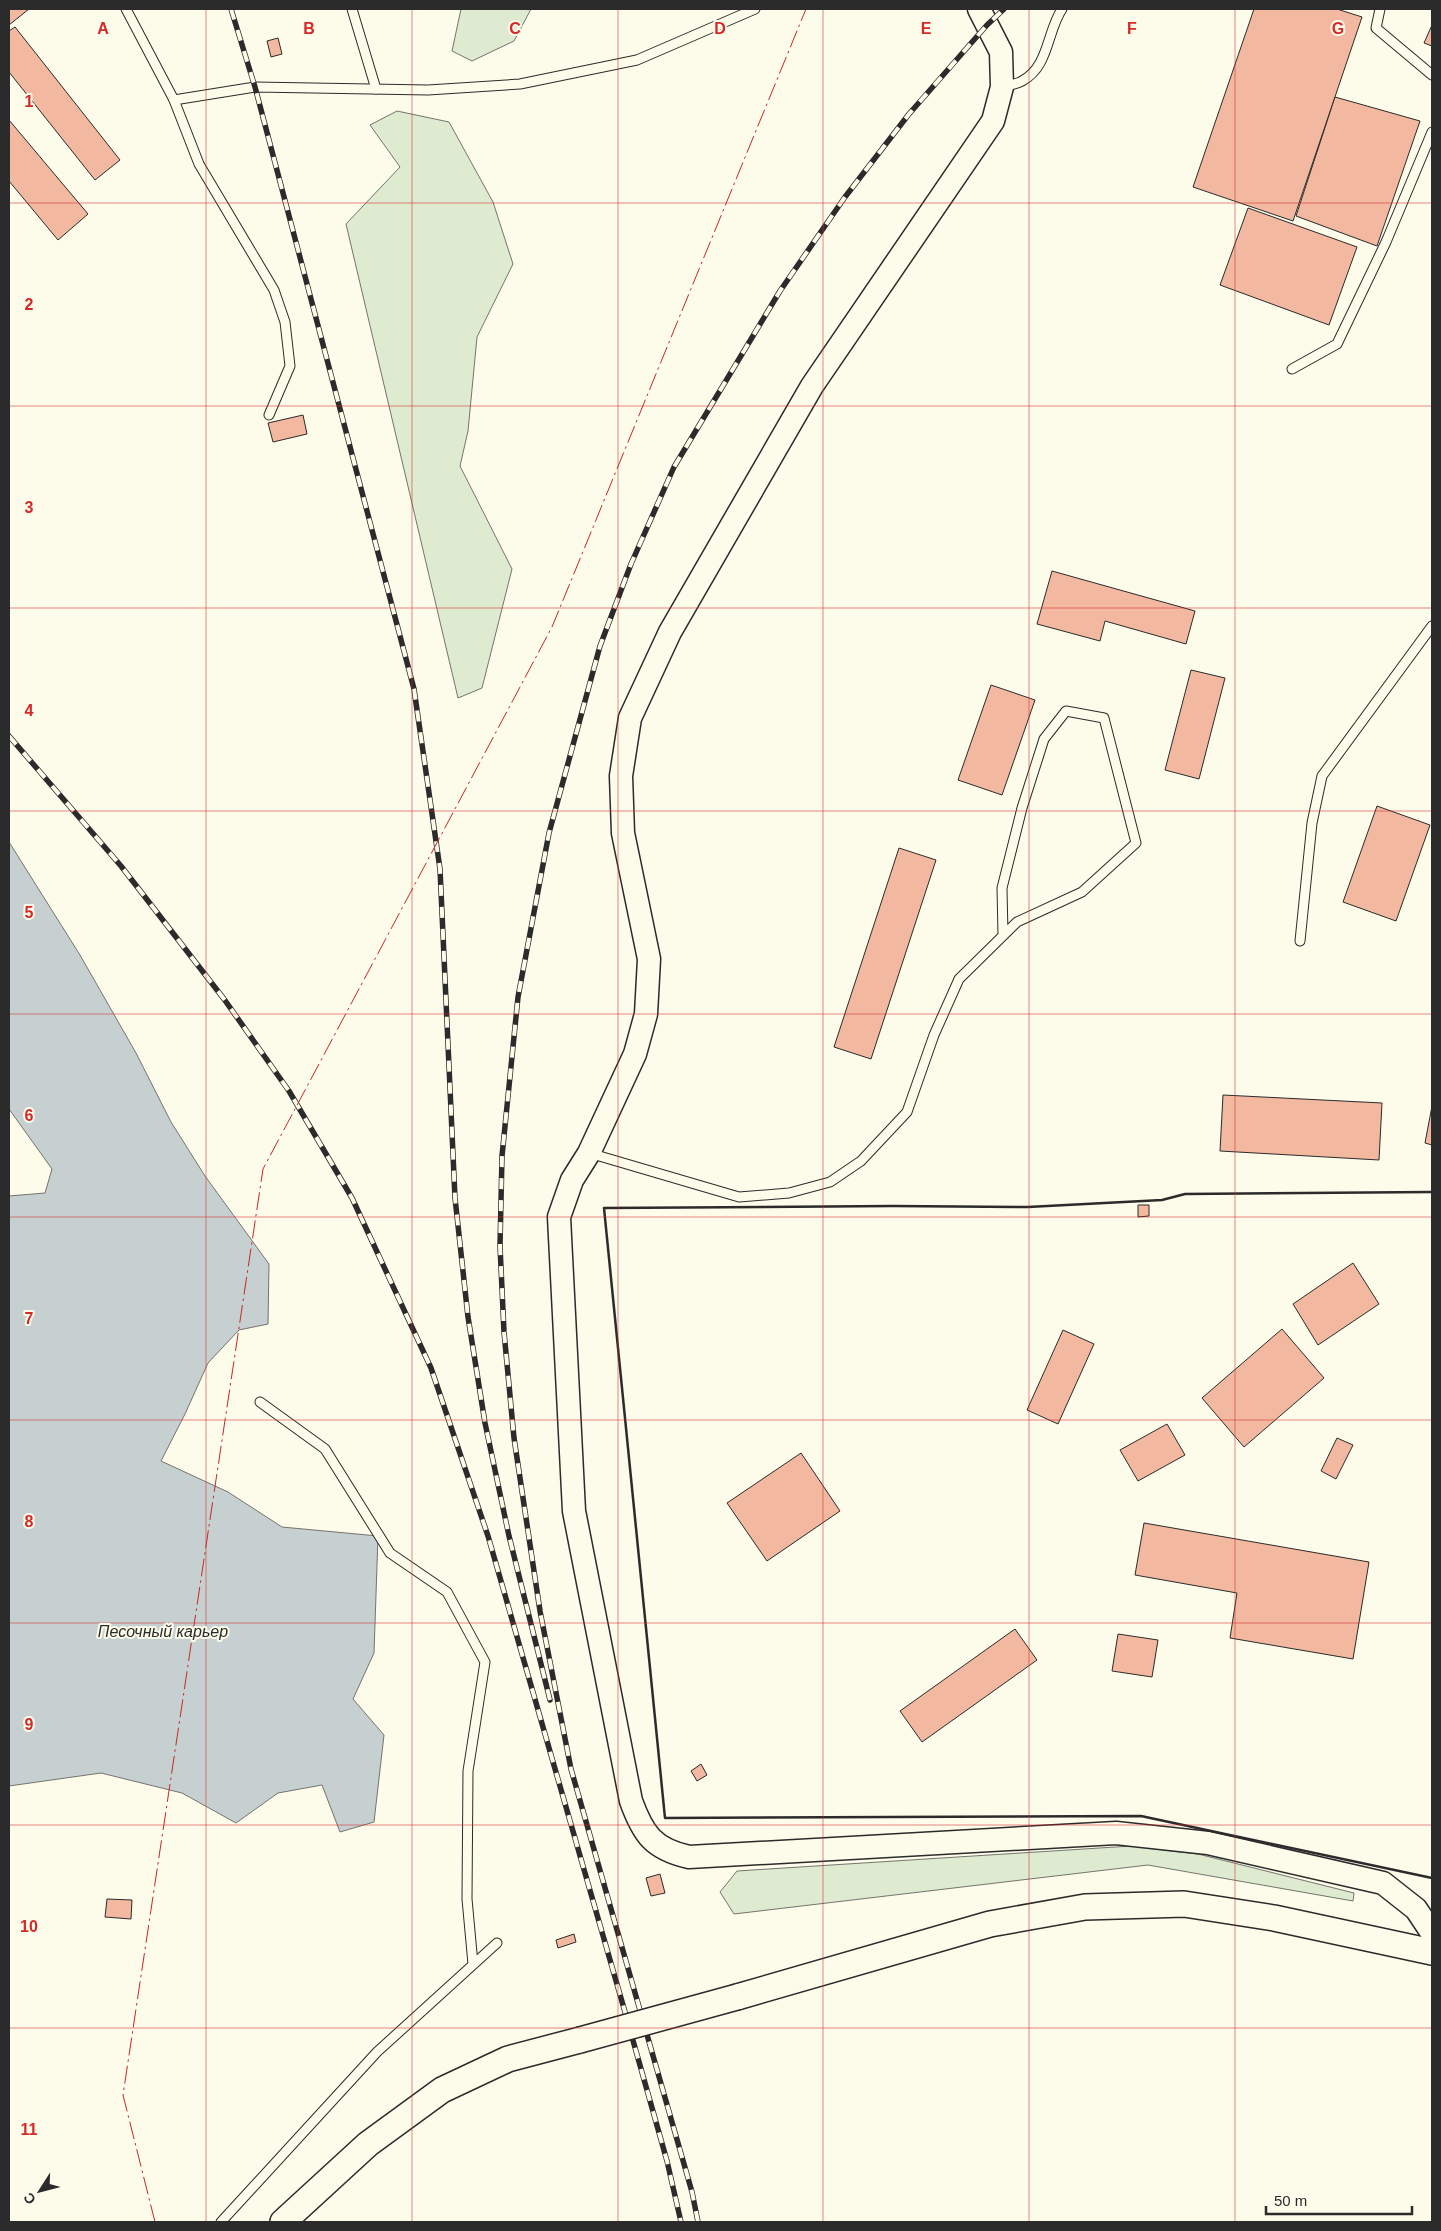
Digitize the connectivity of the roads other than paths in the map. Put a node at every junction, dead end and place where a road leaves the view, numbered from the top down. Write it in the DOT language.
graph roads {
  1 [pos="126,9"];
  2 [pos="352,9"];
  3 [pos="755,9"];
  4 [pos="979,9"];
  5 [pos="1062,9"];
  6 [pos="1380,9"];
  7 [pos="1432,75"];
  8 [pos="1002,87"];
  9 [pos="376,89"];
  10 [pos="174,100"];
  11 [pos="1432,132"];
  12 [pos="1292,369"];
  13 [pos="269,415"];
  14 [pos="1432,626"];
  15 [pos="1003,935"];
  16 [pos="1300,941"];
  17 [pos="589,1153"];
  18 [pos="260,1402"];
  19 [pos="1432,1933"];
  20 [pos="497,1943"];
  21 [pos="1432,1952"];
  22 [pos="473,1964"];
  23 [pos="221,2222"];
  24 [pos="283,2222"];
  1 -- 10 [label="lane"];
  2 -- 9 [label="lane"];
  3 -- 9 [label="lane"];
  4 -- 8 [label="street"];
  5 -- 8 [label="lane"];
  6 -- 7 [label="lane"];
  8 -- 17 [label="street"];
  9 -- 10 [label="lane"];
  10 -- 13 [label="lane"];
  11 -- 12 [label="lane"];
  14 -- 16 [label="lane"];
  15 -- 15 [label="lane"];
  15 -- 17 [label="lane"];
  17 -- 19 [label="street"];
  18 -- 22 [label="lane"];
  20 -- 22 [label="lane"];
  21 -- 24 [label="main road, bridge"];
  22 -- 23 [label="lane"];
}
